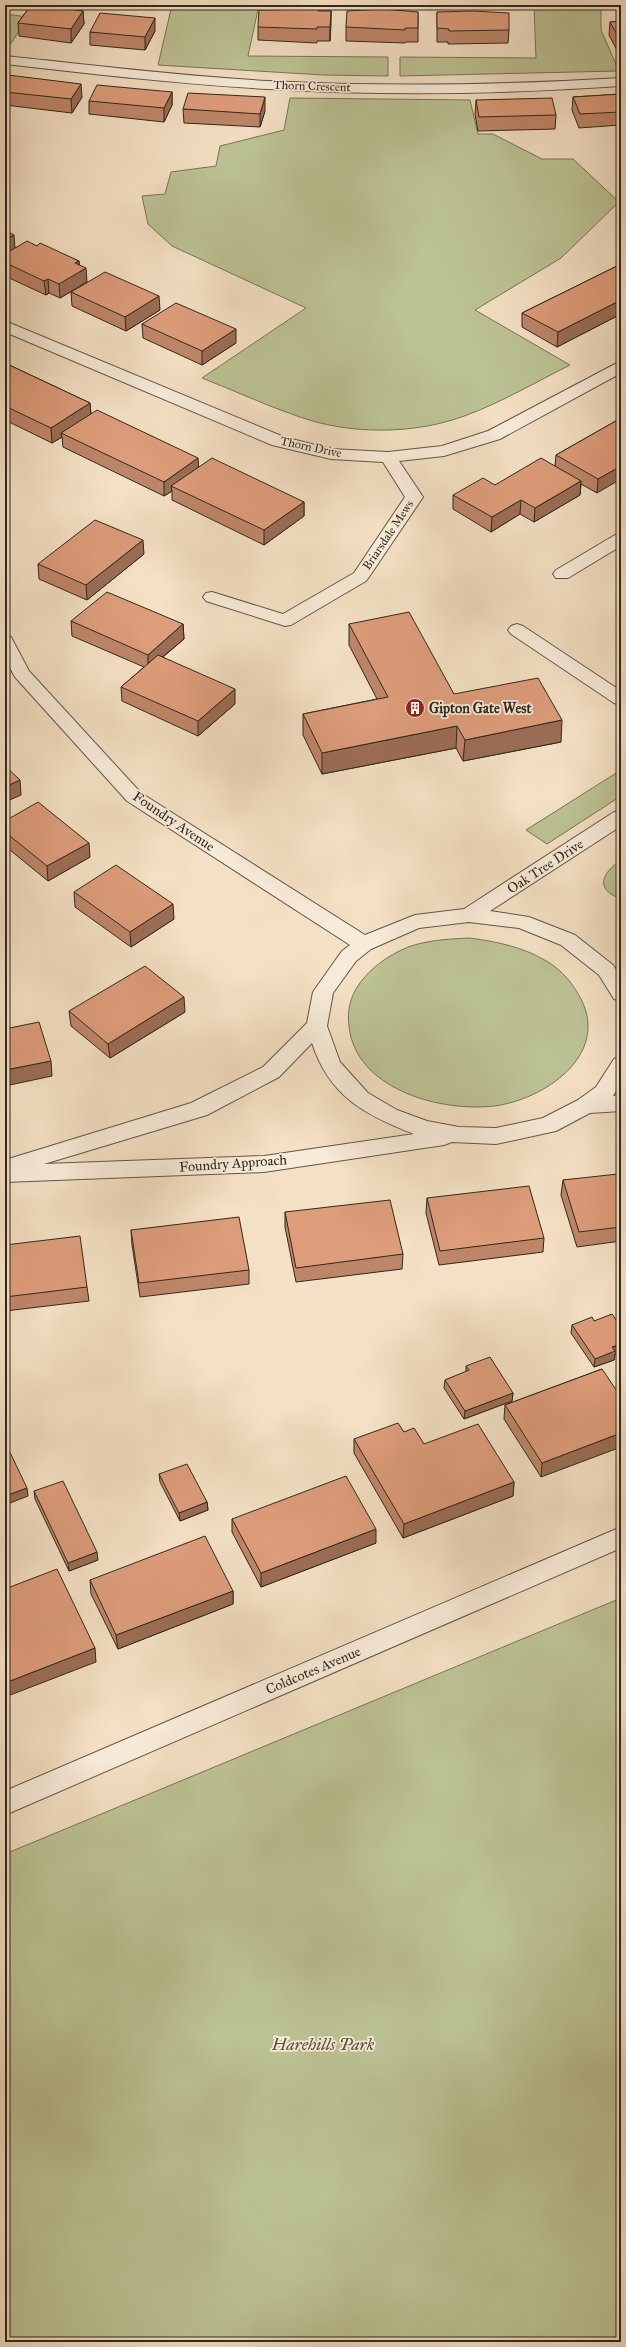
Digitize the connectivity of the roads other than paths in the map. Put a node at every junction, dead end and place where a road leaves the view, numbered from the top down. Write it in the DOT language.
graph roads {
  1 [pos="5,60"];
  2 [pos="621,82"];
  3 [pos="5,326"];
  4 [pos="621,367"];
  5 [pos="388,457"];
  6 [pos="621,539"];
  7 [pos="562,574"];
  8 [pos="212,597"];
  9 [pos="517,630"];
  10 [pos="5,641"];
  11 [pos="621,699"];
  12 [pos="621,817"];
  13 [pos="469,915"];
  14 [pos="364,944"];
  15 [pos="614,965"];
  16 [pos="621,994"];
  17 [pos="317,1026"];
  18 [pos="621,1064"];
  19 [pos="621,1103"];
  20 [pos="586,1106"];
  21 [pos="459,1135"];
  22 [pos="5,1168"];
  23 [pos="5,1174"];
  24 [pos="621,1537"];
  25 [pos="5,1803"];
  1 -- 2 [label="street, Thorn Crescent"];
  3 -- 5 [label="street, Thorn Drive"];
  4 -- 5 [label="street, Thorn Drive"];
  5 -- 8 [label="street, Briarsdale Mews"];
  6 -- 7 [label="street"];
  9 -- 11 [label="street"];
  10 -- 14 [label="street, Foundry Avenue"];
  12 -- 13 [label="street, Oak Tree Drive"];
  13 -- 14 [label="street, Foundry Approach"];
  13 -- 15 [label="street, Foundry Approach"];
  14 -- 17 [label="street, Foundry Approach"];
  15 -- 16 [label="street, Foundry Approach"];
  17 -- 21 [label="street, Foundry Approach"];
  17 -- 22 [label="street"];
  18 -- 20 [label="street, Foundry Approach"];
  19 -- 20 [label="street"];
  20 -- 21 [label="street, Foundry Approach"];
  21 -- 23 [label="street, Foundry Approach"];
  24 -- 25 [label="street, Coldcotes Avenue"];
}
